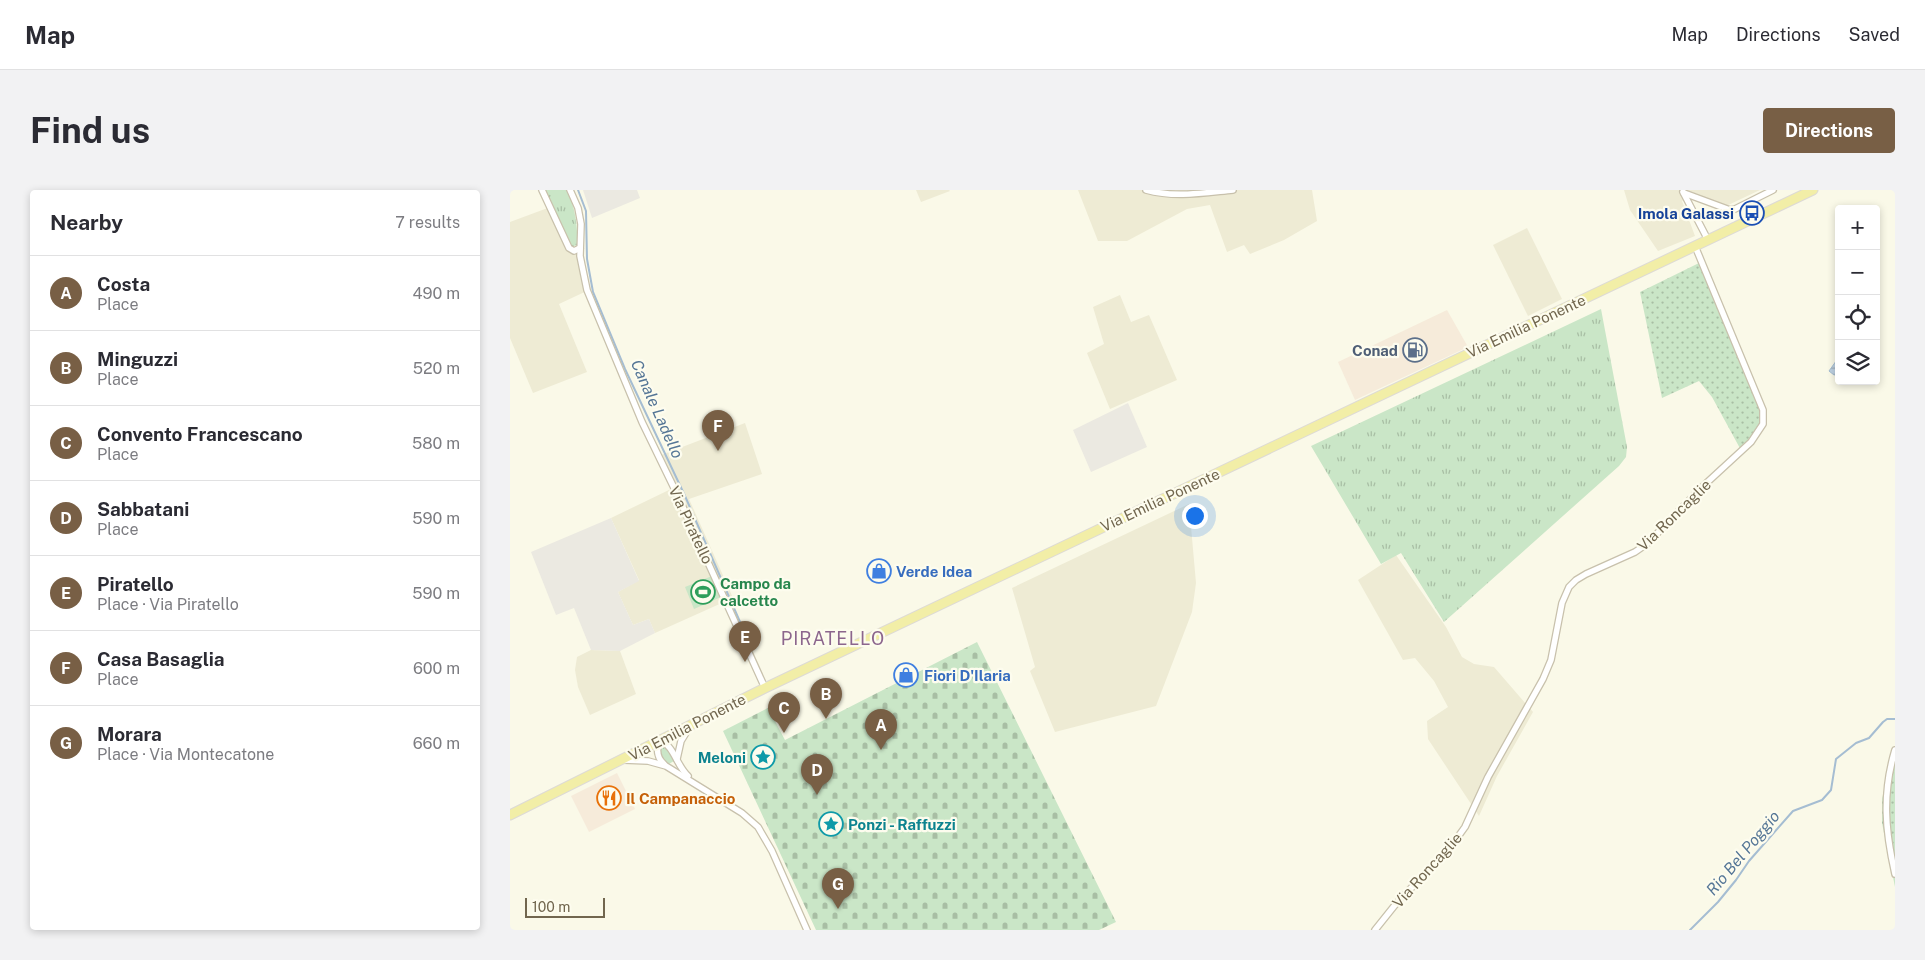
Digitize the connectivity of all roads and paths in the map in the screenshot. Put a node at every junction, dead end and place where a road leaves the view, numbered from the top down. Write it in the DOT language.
graph roads {
  1 [pos="542,190"];
  2 [pos="570,190"];
  3 [pos="1146,190"];
  4 [pos="1233,190"];
  5 [pos="1773,190"];
  6 [pos="1813,190"];
  7 [pos="1683,191"];
  8 [pos="1708,240"];
  9 [pos="1695,246"];
  10 [pos="580,248"];
  11 [pos="765,688"];
  12 [pos="690,726"];
  13 [pos="660,740"];
  14 [pos="1895,750"];
  15 [pos="622,760"];
  16 [pos="677,761"];
  17 [pos="666,766"];
  18 [pos="696,785"];
  19 [pos="510,815"];
  20 [pos="1895,874"];
  21 [pos="807,930"];
  22 [pos="1375,930"];
  1 -- 10 [label="street"];
  2 -- 10 [label="street, Via Piratello"];
  3 -- 4 [label="street"];
  5 -- 7 [label="street"];
  6 -- 8 [label="main road, Via Emilia Ponente"];
  7 -- 8 [label="street"];
  8 -- 9 [label="main road, Via Emilia Ponente"];
  9 -- 11 [label="main road, Via Emilia Ponente"];
  9 -- 22 [label="street, Via Roncaglie"];
  10 -- 11 [label="street, Via Piratello"];
  11 -- 12 [label="main road, Via Emilia Ponente"];
  12 -- 13 [label="main road, Via Emilia Ponente"];
  12 -- 16 [label="street"];
  13 -- 15 [label="main road, Via Emilia Ponente"];
  13 -- 16 [label="street"];
  13 -- 17 [label="street"];
  14 -- 20 [label="street"];
  15 -- 17 [label="street"];
  15 -- 19 [label="main road, Via Emilia Ponente"];
  16 -- 18 [label="street"];
  17 -- 18 [label="street"];
  18 -- 21 [label="street"];
}
